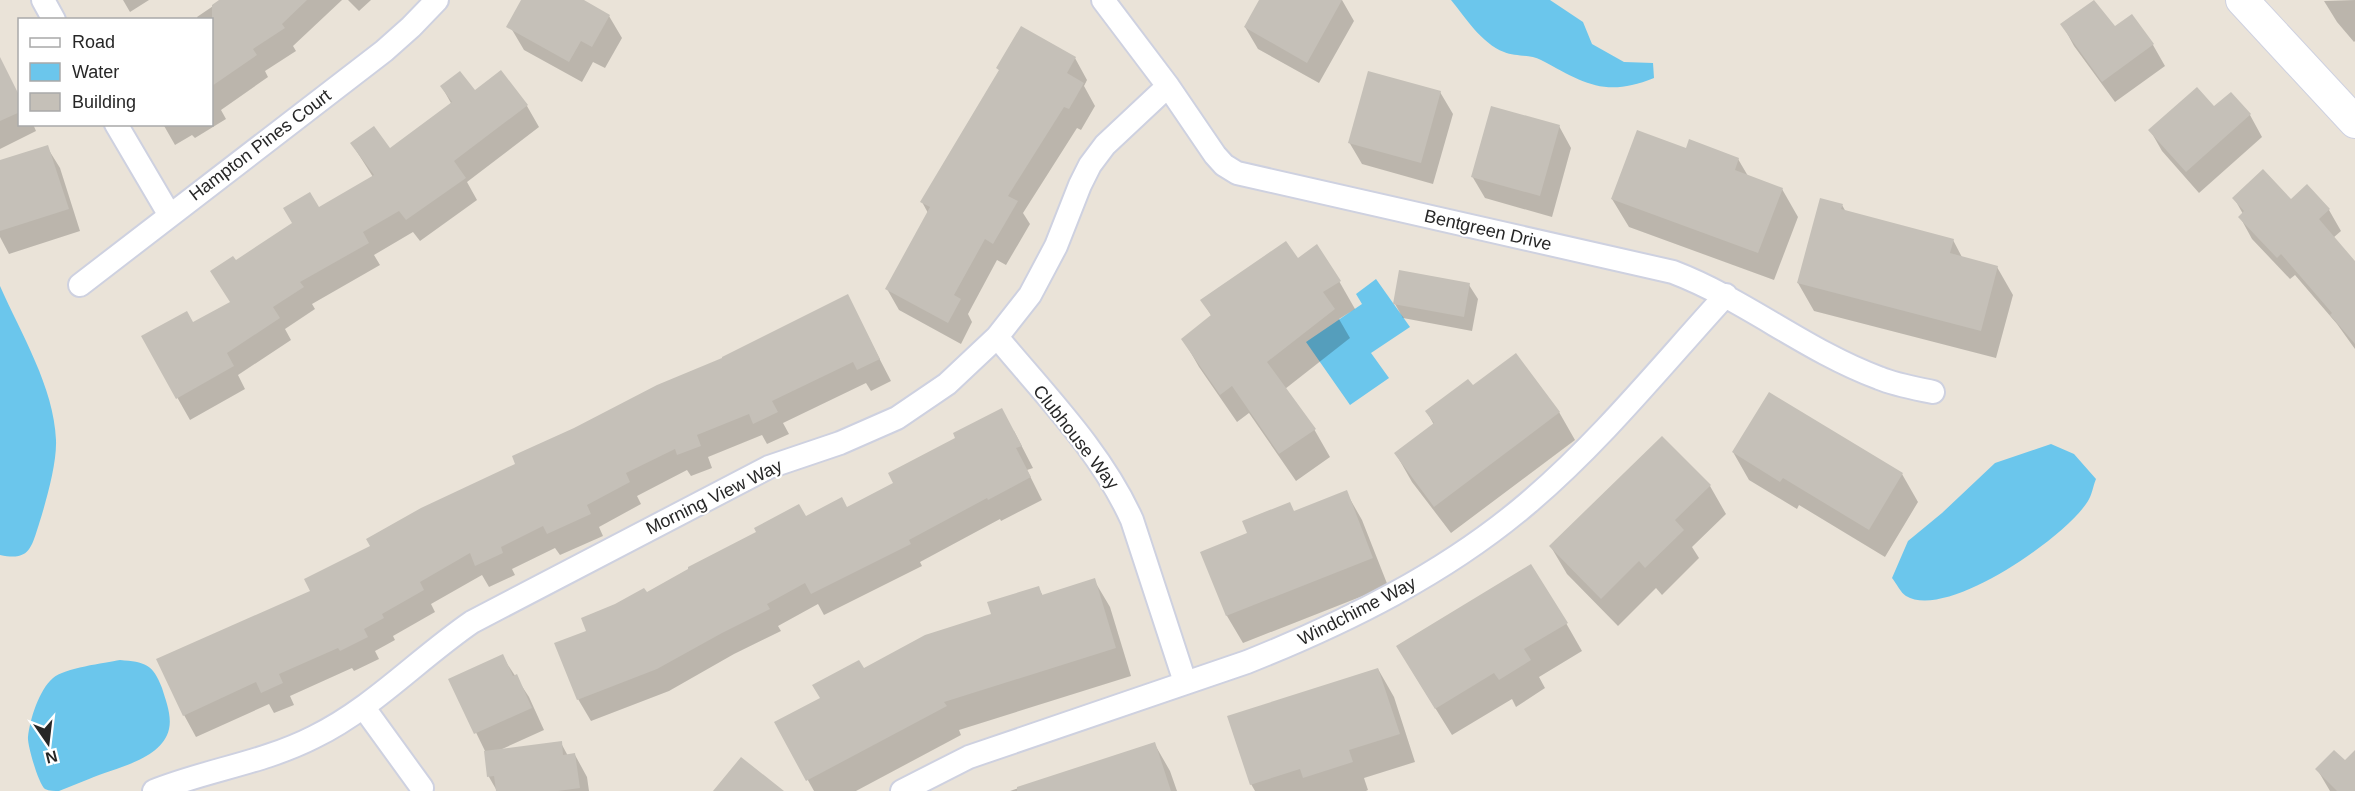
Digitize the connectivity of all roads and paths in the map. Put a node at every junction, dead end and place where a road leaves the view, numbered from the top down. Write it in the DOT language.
graph roads {
  1 [pos="43,0"];
  2 [pos="436,0"];
  3 [pos="1102,0"];
  4 [pos="2242,0"];
  5 [pos="53,18"];
  6 [pos="1168,86"];
  7 [pos="2355,122"];
  8 [pos="117,126"];
  9 [pos="169,214"];
  10 [pos="80,285"];
  11 [pos="1726,295"];
  12 [pos="997,337"];
  13 [pos="1933,392"];
  14 [pos="1185,682"];
  15 [pos="364,708"];
  16 [pos="422,788"];
  17 [pos="154,791"];
  18 [pos="902,791"];
  1 -- 5 [label="street"];
  2 -- 9 [label="street, Hampton Pines Court"];
  3 -- 6 [label="street, Bentgreen Drive"];
  4 -- 7 [label="street"];
  6 -- 11 [label="street, Bentgreen Drive"];
  6 -- 12 [label="street, Morning View Way"];
  8 -- 9 [label="street"];
  9 -- 10 [label="street, Hampton Pines Court"];
  11 -- 13 [label="street, Bentgreen Drive"];
  11 -- 14 [label="street, Windchime Way"];
  12 -- 14 [label="street, Clubhouse Way"];
  12 -- 15 [label="street, Morning View Way"];
  14 -- 18 [label="street, Windchime Way"];
  15 -- 16 [label="street"];
  15 -- 17 [label="street, Morning View Way"];
}
